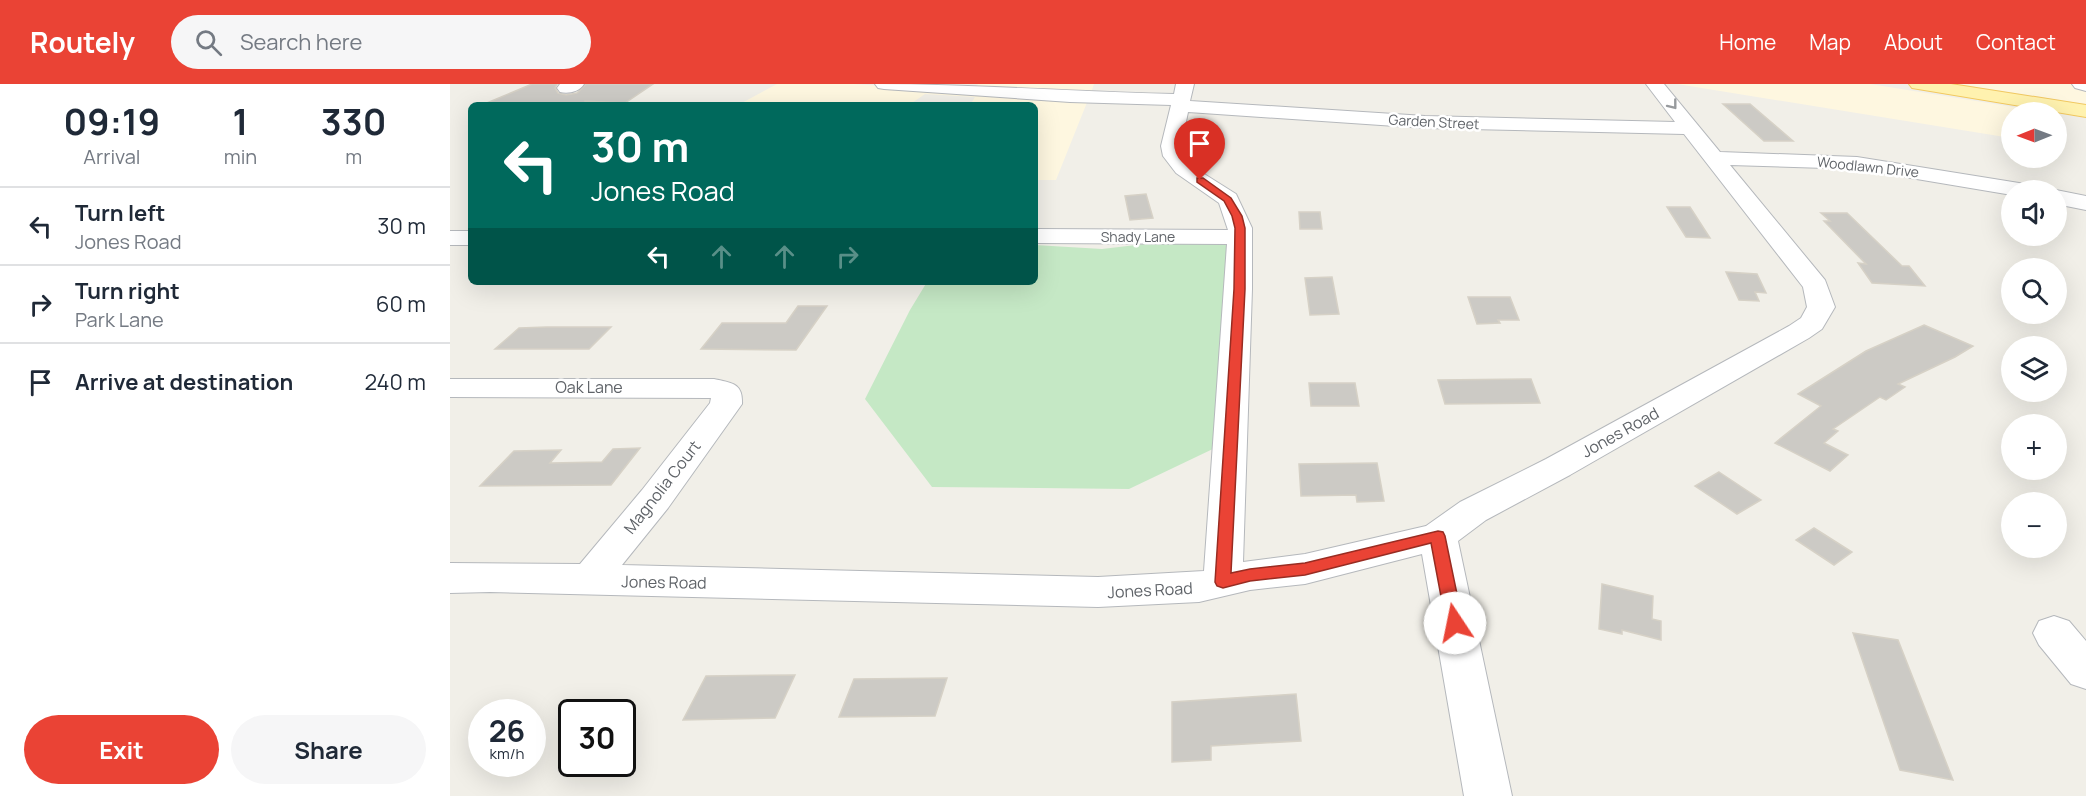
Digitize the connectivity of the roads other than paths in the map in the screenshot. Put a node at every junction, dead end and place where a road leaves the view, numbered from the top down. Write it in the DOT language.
graph roads {
  1 [pos="884,84"];
  2 [pos="1134,84"];
  3 [pos="1655,84"];
  4 [pos="1918,84"];
  5 [pos="2081,84"];
  6 [pos="2086,86"];
  7 [pos="969,87"];
  8 [pos="1182,97"];
  9 [pos="1147,100"];
  10 [pos="2086,111"];
  11 [pos="1689,128"];
  12 [pos="1715,158"];
  13 [pos="2001,187"];
  14 [pos="2067,199"];
  15 [pos="2086,202"];
  16 [pos="1038,236"];
  17 [pos="1240,237"];
  18 [pos="450,238"];
  19 [pos="468,238"];
  20 [pos="450,388"];
  21 [pos="726,392"];
  22 [pos="1438,536"];
  23 [pos="450,578"];
  24 [pos="589,580"];
  25 [pos="1223,582"];
  26 [pos="2054,633"];
  27 [pos="2086,670"];
  28 [pos="1488,796"];
  1 -- 7 [label="street, Garden Street"];
  2 -- 9 [label="street"];
  3 -- 11 [label="street, Jones Road, one-way"];
  4 -- 10 [label="main road"];
  5 -- 6 [label="street"];
  7 -- 9 [label="street, Garden Street"];
  8 -- 9 [label="street, Garden Street"];
  8 -- 11 [label="street, Garden Street"];
  8 -- 17 [label="street"];
  11 -- 12 [label="street, Jones Road"];
  12 -- 13 [label="street, Woodlawn Drive"];
  12 -- 22 [label="street, Jones Road"];
  14 -- 15 [label="street"];
  16 -- 17 [label="street, Shady Lane"];
  17 -- 25 [label="street"];
  18 -- 19 [label="street"];
  20 -- 21 [label="street, Oak Lane"];
  21 -- 24 [label="street, Magnolia Court"];
  22 -- 25 [label="street, Jones Road"];
  22 -- 28 [label="street"];
  23 -- 24 [label="street, Jones Road"];
  24 -- 25 [label="street, Jones Road"];
  26 -- 27 [label="street"];
}
